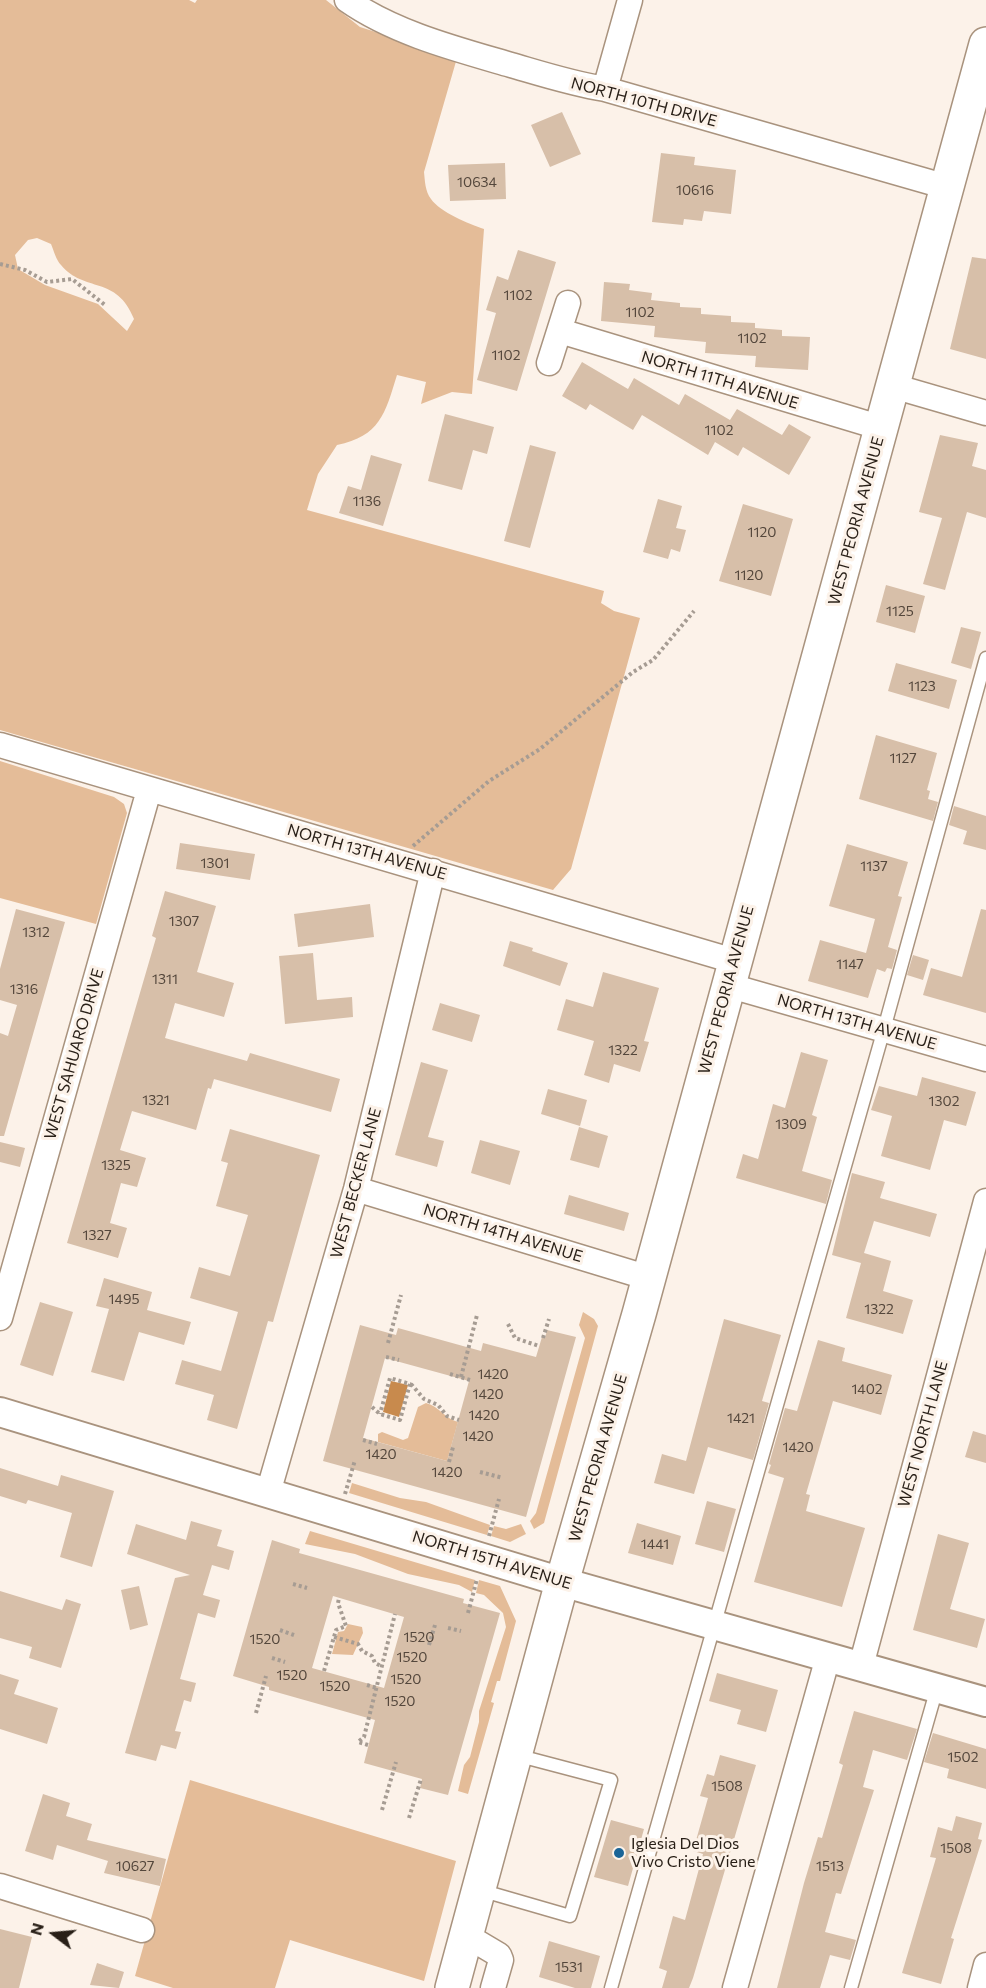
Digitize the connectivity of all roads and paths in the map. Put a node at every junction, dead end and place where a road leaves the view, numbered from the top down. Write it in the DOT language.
graph roads {
  1 [pos="347,0"];
  2 [pos="630,0"];
  3 [pos="986,44"];
  4 [pos="605,89"];
  5 [pos="980,91"];
  6 [pos="946,187"];
  7 [pos="0,264"];
  8 [pos="568,303"];
  9 [pos="105,305"];
  10 [pos="560,331"];
  11 [pos="549,363"];
  12 [pos="893,386"];
  13 [pos="986,413"];
  14 [pos="882,428"];
  15 [pos="694,611"];
  16 [pos="986,658"];
  17 [pos="0,746"];
  18 [pos="148,790"];
  19 [pos="397,861"];
  20 [pos="433,871"];
  21 [pos="731,973"];
  22 [pos="884,1029"];
  23 [pos="986,1059"];
  24 [pos="357,1189"];
  25 [pos="986,1201"];
  26 [pos="649,1278"];
  27 [pos="401,1295"];
  28 [pos="477,1315"];
  29 [pos="0,1318"];
  30 [pos="549,1319"];
  31 [pos="508,1324"];
  32 [pos="543,1338"];
  33 [pos="388,1343"];
  34 [pos="539,1346"];
  35 [pos="386,1357"];
  36 [pos="399,1360"];
  37 [pos="450,1374"];
  38 [pos="461,1377"];
  39 [pos="470,1380"];
  40 [pos="410,1384"];
  41 [pos="372,1407"];
  42 [pos="0,1412"];
  43 [pos="380,1414"];
  44 [pos="459,1420"];
  45 [pos="363,1440"];
  46 [pos="377,1444"];
  47 [pos="453,1447"];
  48 [pos="355,1460"];
  49 [pos="449,1462"];
  50 [pos="480,1472"];
  51 [pos="503,1478"];
  52 [pos="268,1493"];
  53 [pos="345,1495"];
  54 [pos="499,1499"];
  55 [pos="488,1538"];
  56 [pos="478,1577"];
  57 [pos="562,1582"];
  58 [pos="293,1584"];
  59 [pos="307,1588"];
  60 [pos="339,1598"];
  61 [pos="468,1613"];
  62 [pos="395,1614"];
  63 [pos="716,1624"];
  64 [pos="435,1625"];
  65 [pos="448,1628"];
  66 [pos="280,1630"];
  67 [pos="461,1631"];
  68 [pos="294,1635"];
  69 [pos="334,1637"];
  70 [pos="429,1646"];
  71 [pos="828,1657"];
  72 [pos="272,1658"];
  73 [pos="285,1662"];
  74 [pos="381,1666"];
  75 [pos="861,1666"];
  76 [pos="324,1671"];
  77 [pos="266,1676"];
  78 [pos="367,1685"];
  79 [pos="378,1688"];
  80 [pos="937,1688"];
  81 [pos="986,1702"];
  82 [pos="256,1713"];
  83 [pos="368,1745"];
  84 [pos="516,1755"];
  85 [pos="396,1762"];
  86 [pos="421,1779"];
  87 [pos="382,1810"];
  88 [pos="409,1818"];
  89 [pos="0,1886"];
  90 [pos="479,1890"];
  91 [pos="142,1930"];
  92 [pos="467,1936"];
  93 [pos="986,1965"];
  94 [pos="452,1988"];
  95 [pos="493,1988"];
  96 [pos="611,1988"];
  97 [pos="735,1988"];
  98 [pos="850,1988"];
  99 [pos="980,1988"];
  1 -- 4 [label="street, NORTH 10TH DRIVE"];
  2 -- 4 [label="street"];
  3 -- 5 [label="main road, WEST PEORIA AVENUE"];
  4 -- 6 [label="street, NORTH 10TH DRIVE"];
  5 -- 6 [label="main road, WEST PEORIA AVENUE"];
  6 -- 12 [label="main road, WEST PEORIA AVENUE"];
  7 -- 9 [label="path"];
  8 -- 10 [label="street"];
  10 -- 11 [label="street"];
  10 -- 14 [label="street, NORTH 11TH AVENUE"];
  12 -- 13 [label="street"];
  12 -- 14 [label="main road, WEST PEORIA AVENUE"];
  14 -- 21 [label="main road, WEST PEORIA AVENUE"];
  15 -- 19 [label="path"];
  16 -- 22 [label="lane"];
  17 -- 18 [label="street, NORTH 13TH AVENUE"];
  18 -- 19 [label="street, NORTH 13TH AVENUE"];
  18 -- 29 [label="street, WEST SAHUARO DRIVE"];
  19 -- 20 [label="street, NORTH 13TH AVENUE"];
  20 -- 21 [label="street, NORTH 13TH AVENUE"];
  20 -- 24 [label="street, WEST BECKER LANE"];
  21 -- 22 [label="street, NORTH 13TH AVENUE"];
  21 -- 26 [label="main road, WEST PEORIA AVENUE"];
  22 -- 23 [label="street, NORTH 13TH AVENUE"];
  22 -- 63 [label="lane"];
  24 -- 26 [label="street, NORTH 14TH AVENUE"];
  24 -- 52 [label="street, WEST BECKER LANE"];
  25 -- 75 [label="street, WEST NORTH LANE"];
  26 -- 57 [label="main road, WEST PEORIA AVENUE"];
  27 -- 33 [label="path"];
  28 -- 38 [label="path"];
  30 -- 32 [label="path"];
  31 -- 34 [label="path"];
  35 -- 36 [label="path"];
  37 -- 38 [label="path"];
  38 -- 39 [label="path"];
  40 -- 43 [label="path"];
  40 -- 43 [label="path"];
  40 -- 44 [label="path"];
  41 -- 43 [label="path"];
  42 -- 52 [label="street, NORTH 15TH AVENUE"];
  45 -- 46 [label="path"];
  47 -- 49 [label="path"];
  48 -- 53 [label="path"];
  50 -- 51 [label="path"];
  52 -- 57 [label="street, NORTH 15TH AVENUE"];
  54 -- 55 [label="path"];
  56 -- 61 [label="path"];
  57 -- 63 [label="street, NORTH 15TH AVENUE"];
  57 -- 84 [label="main road, WEST PEORIA AVENUE"];
  58 -- 59 [label="path"];
  60 -- 69 [label="path"];
  62 -- 74 [label="path"];
  63 -- 71 [label="street, NORTH 15TH AVENUE"];
  63 -- 96 [label="lane"];
  64 -- 70 [label="path"];
  65 -- 67 [label="path"];
  66 -- 68 [label="path"];
  69 -- 74 [label="path"];
  69 -- 76 [label="path"];
  71 -- 75 [label="street, NORTH 15TH AVENUE"];
  71 -- 97 [label="street"];
  72 -- 73 [label="path"];
  74 -- 79 [label="path"];
  75 -- 80 [label="street, NORTH 15TH AVENUE"];
  77 -- 82 [label="path"];
  78 -- 79 [label="path"];
  79 -- 83 [label="path"];
  80 -- 81 [label="street, NORTH 15TH AVENUE"];
  80 -- 98 [label="lane"];
  84 -- 90 [label="main road, WEST PEORIA AVENUE"];
  84 -- 90 [label="lane"];
  85 -- 87 [label="path"];
  86 -- 88 [label="path"];
  89 -- 91 [label="street"];
  90 -- 92 [label="main road, WEST PEORIA AVENUE"];
  92 -- 94 [label="main road, WEST PEORIA AVENUE"];
  92 -- 95 [label="street"];
  93 -- 99 [label="street"];
}
